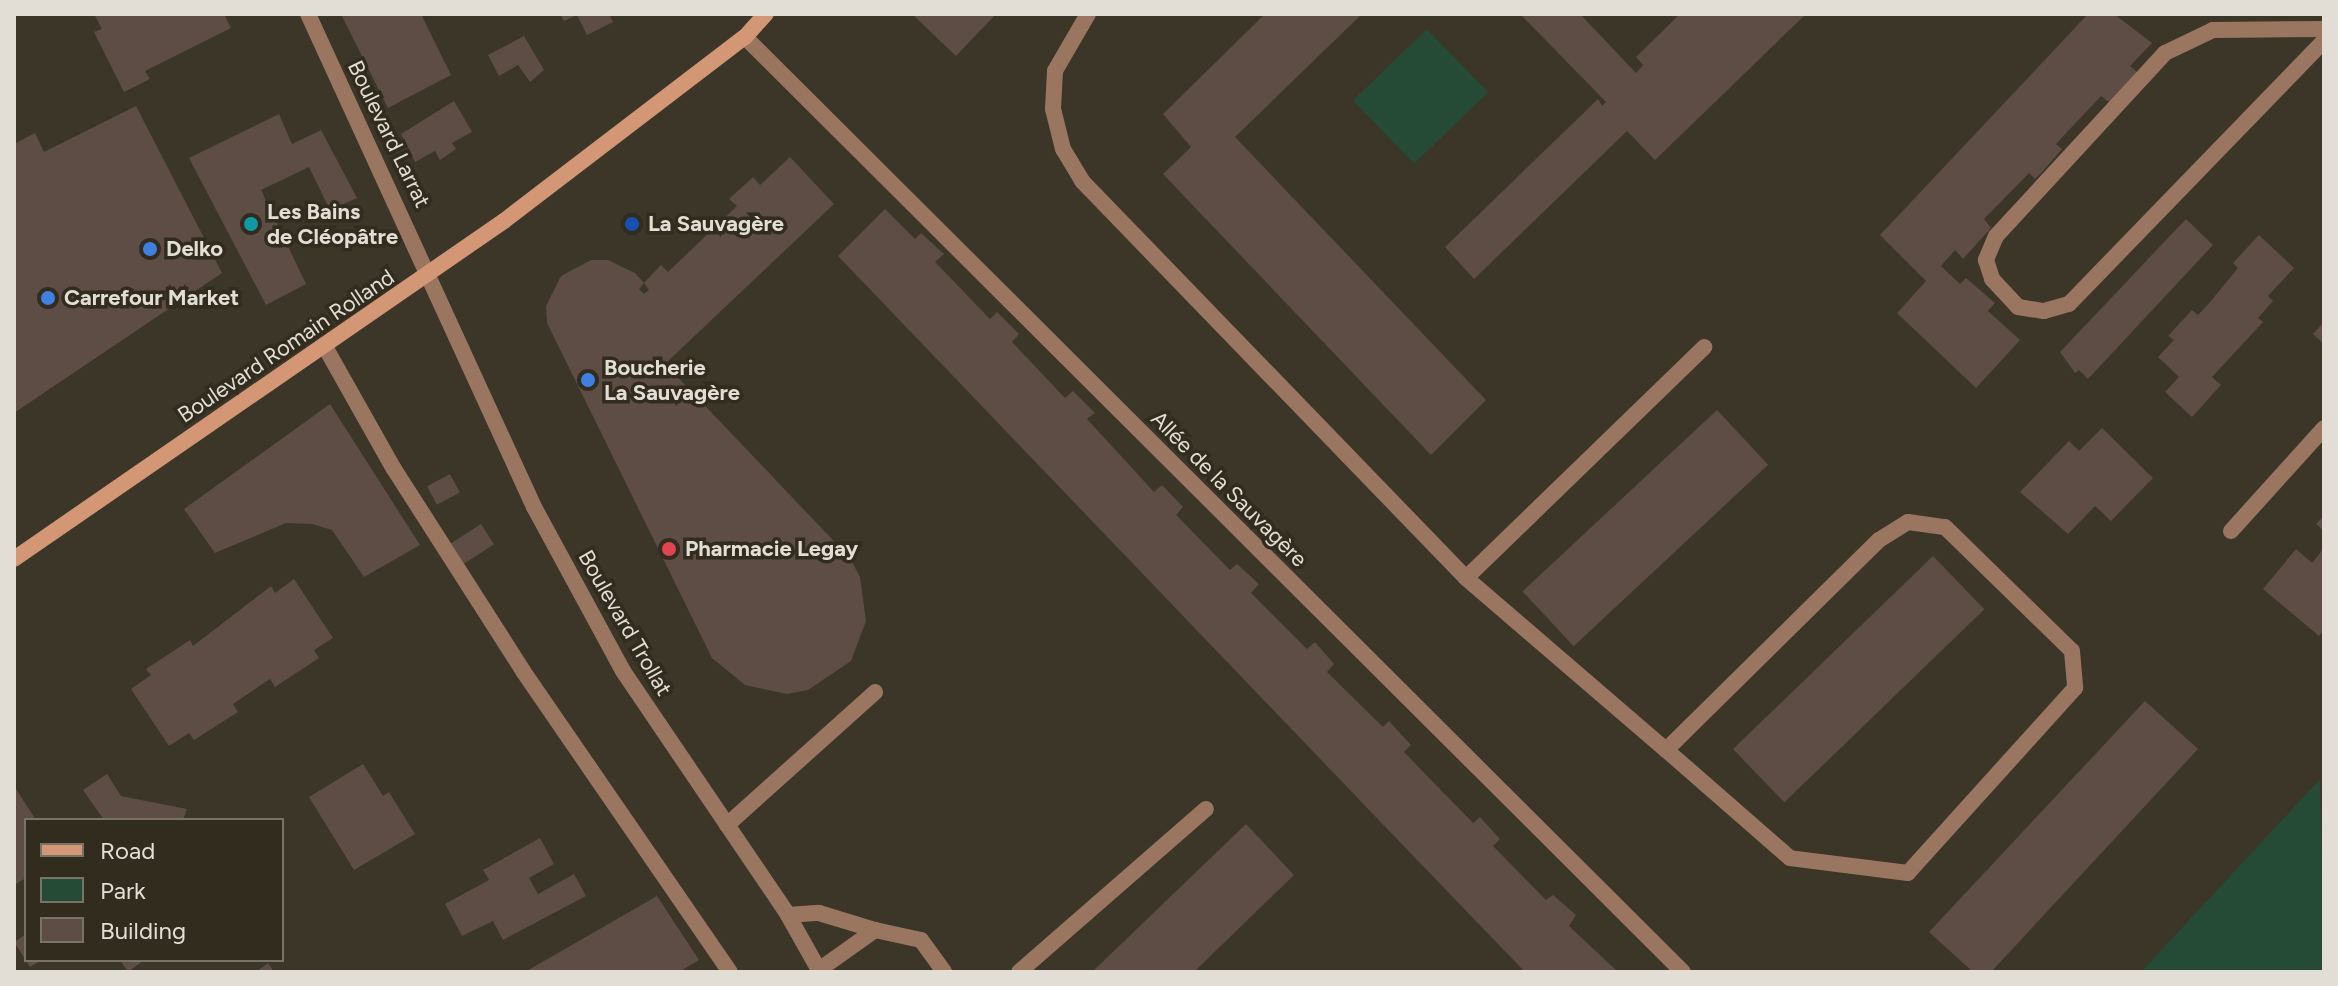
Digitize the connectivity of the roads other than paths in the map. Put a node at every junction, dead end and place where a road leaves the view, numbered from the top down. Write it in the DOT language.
graph roads {
  1 [pos="308,14"];
  2 [pos="766,14"];
  3 [pos="1088,14"];
  4 [pos="2324,29"];
  5 [pos="745,37"];
  6 [pos="2324,41"];
  7 [pos="429,274"];
  8 [pos="324,345"];
  9 [pos="1704,347"];
  10 [pos="2324,428"];
  11 [pos="2231,531"];
  12 [pos="14,559"];
  13 [pos="1466,578"];
  14 [pos="875,692"];
  15 [pos="1666,750"];
  16 [pos="1206,809"];
  17 [pos="727,825"];
  18 [pos="788,915"];
  19 [pos="875,930"];
  20 [pos="819,971"];
  21 [pos="730,972"];
  22 [pos="944,972"];
  23 [pos="1019,972"];
  24 [pos="1683,972"];
  1 -- 7 [label="street, Boulevard Larrat"];
  2 -- 5 [label="main road, Boulevard Romain Rolland"];
  3 -- 13 [label="street"];
  4 -- 6 [label="street"];
  5 -- 7 [label="main road, Boulevard Romain Rolland"];
  5 -- 24 [label="street, Allée de la Sauvagère"];
  7 -- 8 [label="main road, Boulevard Romain Rolland"];
  7 -- 17 [label="street, Boulevard Trollat"];
  8 -- 12 [label="main road, Boulevard Romain Rolland"];
  8 -- 21 [label="street"];
  9 -- 13 [label="street"];
  10 -- 11 [label="street"];
  13 -- 15 [label="street"];
  14 -- 17 [label="street"];
  15 -- 15 [label="street"];
  16 -- 23 [label="street"];
  17 -- 18 [label="street, Boulevard Trollat"];
  18 -- 19 [label="street"];
  18 -- 20 [label="street, Boulevard Trollat"];
  19 -- 20 [label="street"];
  19 -- 22 [label="street"];
}
